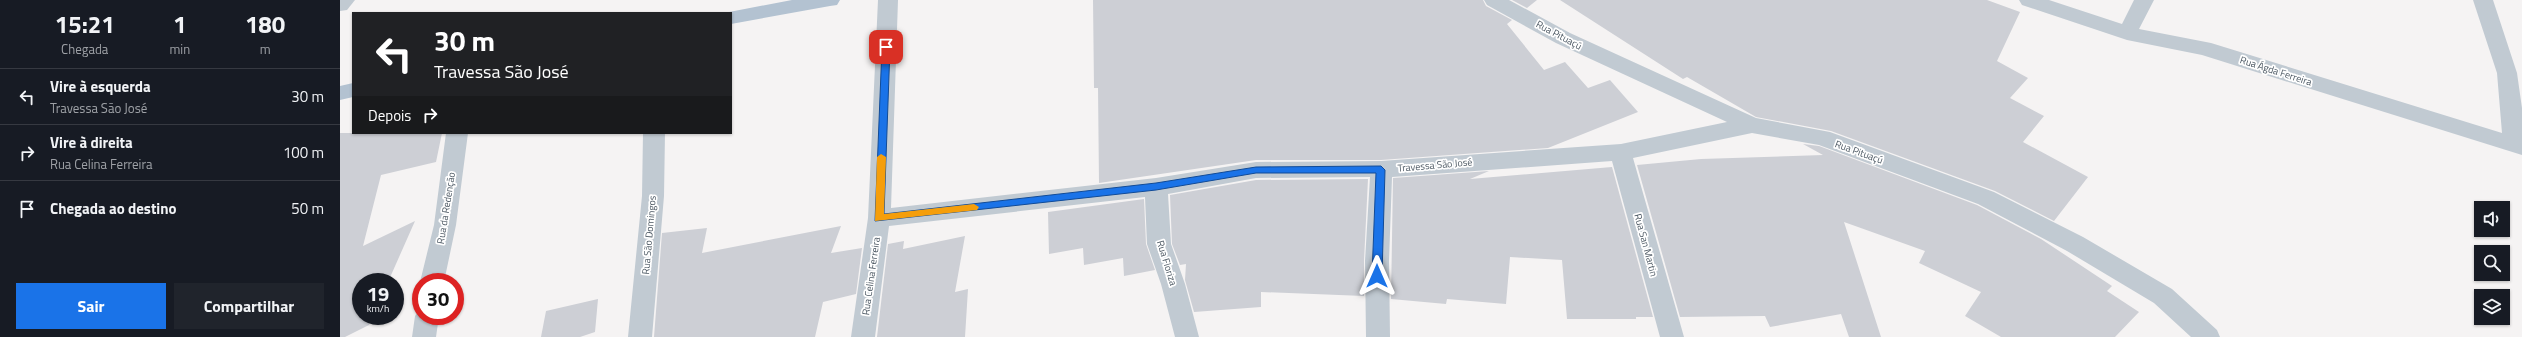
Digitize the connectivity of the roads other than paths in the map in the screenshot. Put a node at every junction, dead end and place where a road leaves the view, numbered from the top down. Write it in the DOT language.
graph roads {
  1 [pos="345,0"];
  2 [pos="830,0"];
  3 [pos="888,0"];
  4 [pos="1494,0"];
  5 [pos="2029,0"];
  6 [pos="2144,0"];
  7 [pos="2483,0"];
  8 [pos="340,5"];
  9 [pos="732,17"];
  10 [pos="2127,33"];
  11 [pos="352,90"];
  12 [pos="340,93"];
  13 [pos="1752,126"];
  14 [pos="457,134"];
  15 [pos="654,134"];
  16 [pos="2518,146"];
  17 [pos="1622,152"];
  18 [pos="1381,170"];
  19 [pos="1156,187"];
  20 [pos="879,218"];
  21 [pos="434,273"];
  22 [pos="426,325"];
  23 [pos="424,337"];
  24 [pos="640,337"];
  25 [pos="863,337"];
  26 [pos="1187,337"];
  27 [pos="1378,337"];
  28 [pos="1672,337"];
  29 [pos="2208,337"];
  1 -- 8 [label="street"];
  2 -- 9 [label="main road"];
  3 -- 20 [label="street, Rua Celina Ferreira"];
  4 -- 13 [label="street, Rua Pituaçú"];
  5 -- 10 [label="street, Rua Ágda Ferreira"];
  6 -- 10 [label="street"];
  7 -- 16 [label="street"];
  10 -- 16 [label="street, Rua Ágda Ferreira"];
  11 -- 12 [label="main road"];
  13 -- 17 [label="street, Travessa São José"];
  13 -- 29 [label="street, Rua Pituaçú"];
  14 -- 21 [label="street, Rua da Redenção"];
  15 -- 24 [label="street, Rua São Domingos"];
  17 -- 18 [label="street, Travessa São José"];
  17 -- 28 [label="street, Rua San Martin"];
  18 -- 19 [label="street, Travessa São José"];
  18 -- 27 [label="street"];
  19 -- 20 [label="street, Travessa São José"];
  19 -- 26 [label="street, Rua Floriza"];
  20 -- 25 [label="street, Rua Celina Ferreira"];
  22 -- 23 [label="street"];
}
